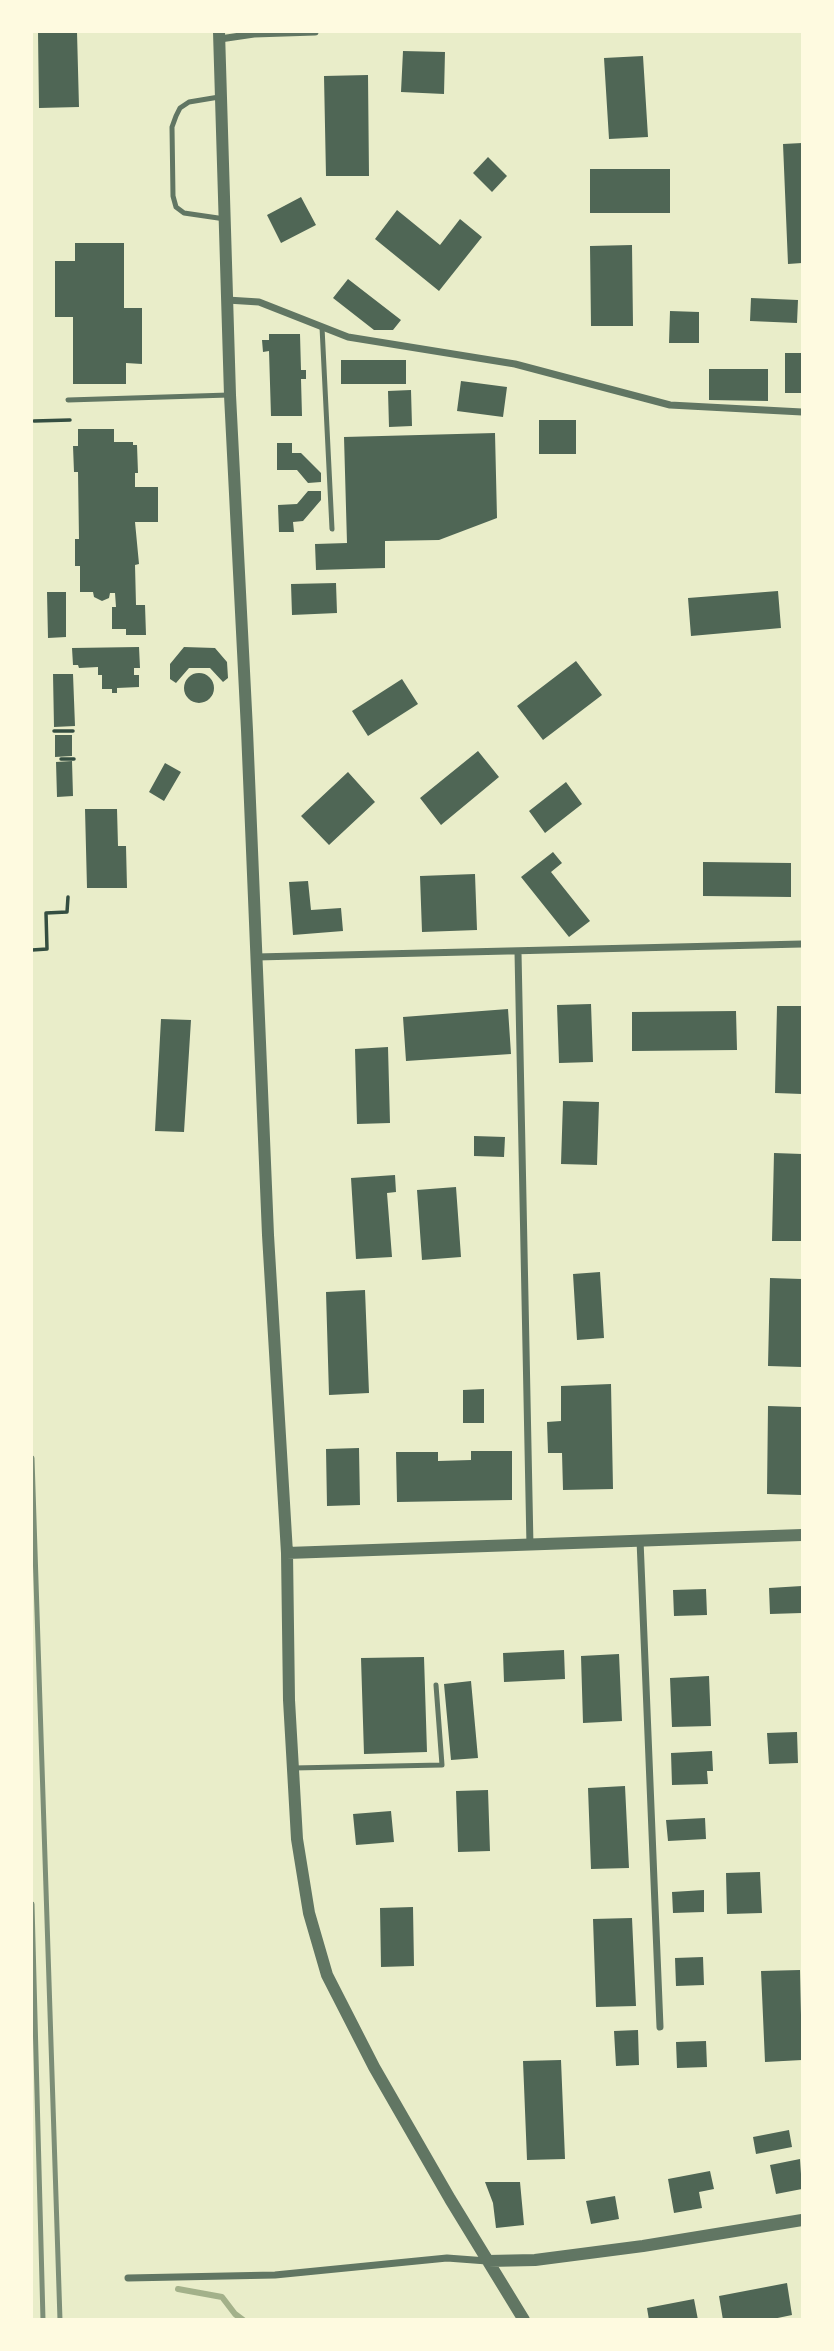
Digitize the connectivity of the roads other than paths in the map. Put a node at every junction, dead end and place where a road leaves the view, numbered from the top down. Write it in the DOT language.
graph roads {
  1 [pos="315,32"];
  2 [pos="220,35"];
  3 [pos="222,97"];
  4 [pos="225,219"];
  5 [pos="227,300"];
  6 [pos="321,327"];
  7 [pos="230,395"];
  8 [pos="68,400"];
  9 [pos="803,412"];
  10 [pos="332,529"];
  11 [pos="803,944"];
  12 [pos="518,952"];
  13 [pos="256,957"];
  14 [pos="803,1535"];
  15 [pos="640,1540"];
  16 [pos="530,1546"];
  17 [pos="288,1553"];
  18 [pos="436,1685"];
  19 [pos="293,1768"];
  20 [pos="660,2027"];
  21 [pos="803,2220"];
  22 [pos="488,2262"];
  23 [pos="128,2278"];
  24 [pos="524,2319"];
  1 -- 2 [label="street"];
  2 -- 3 [label="street"];
  3 -- 4 [label="street"];
  3 -- 4 [label="lane"];
  4 -- 5 [label="street"];
  5 -- 6 [label="street"];
  5 -- 7 [label="street"];
  6 -- 9 [label="street"];
  6 -- 10 [label="lane"];
  7 -- 8 [label="lane"];
  7 -- 13 [label="street"];
  11 -- 12 [label="street"];
  12 -- 13 [label="street"];
  12 -- 16 [label="street"];
  13 -- 17 [label="street"];
  14 -- 15 [label="street"];
  15 -- 16 [label="street"];
  15 -- 20 [label="street"];
  16 -- 17 [label="street"];
  17 -- 19 [label="street"];
  18 -- 19 [label="lane"];
  19 -- 22 [label="street"];
  21 -- 22 [label="street"];
  22 -- 23 [label="street"];
  22 -- 24 [label="street"];
}
